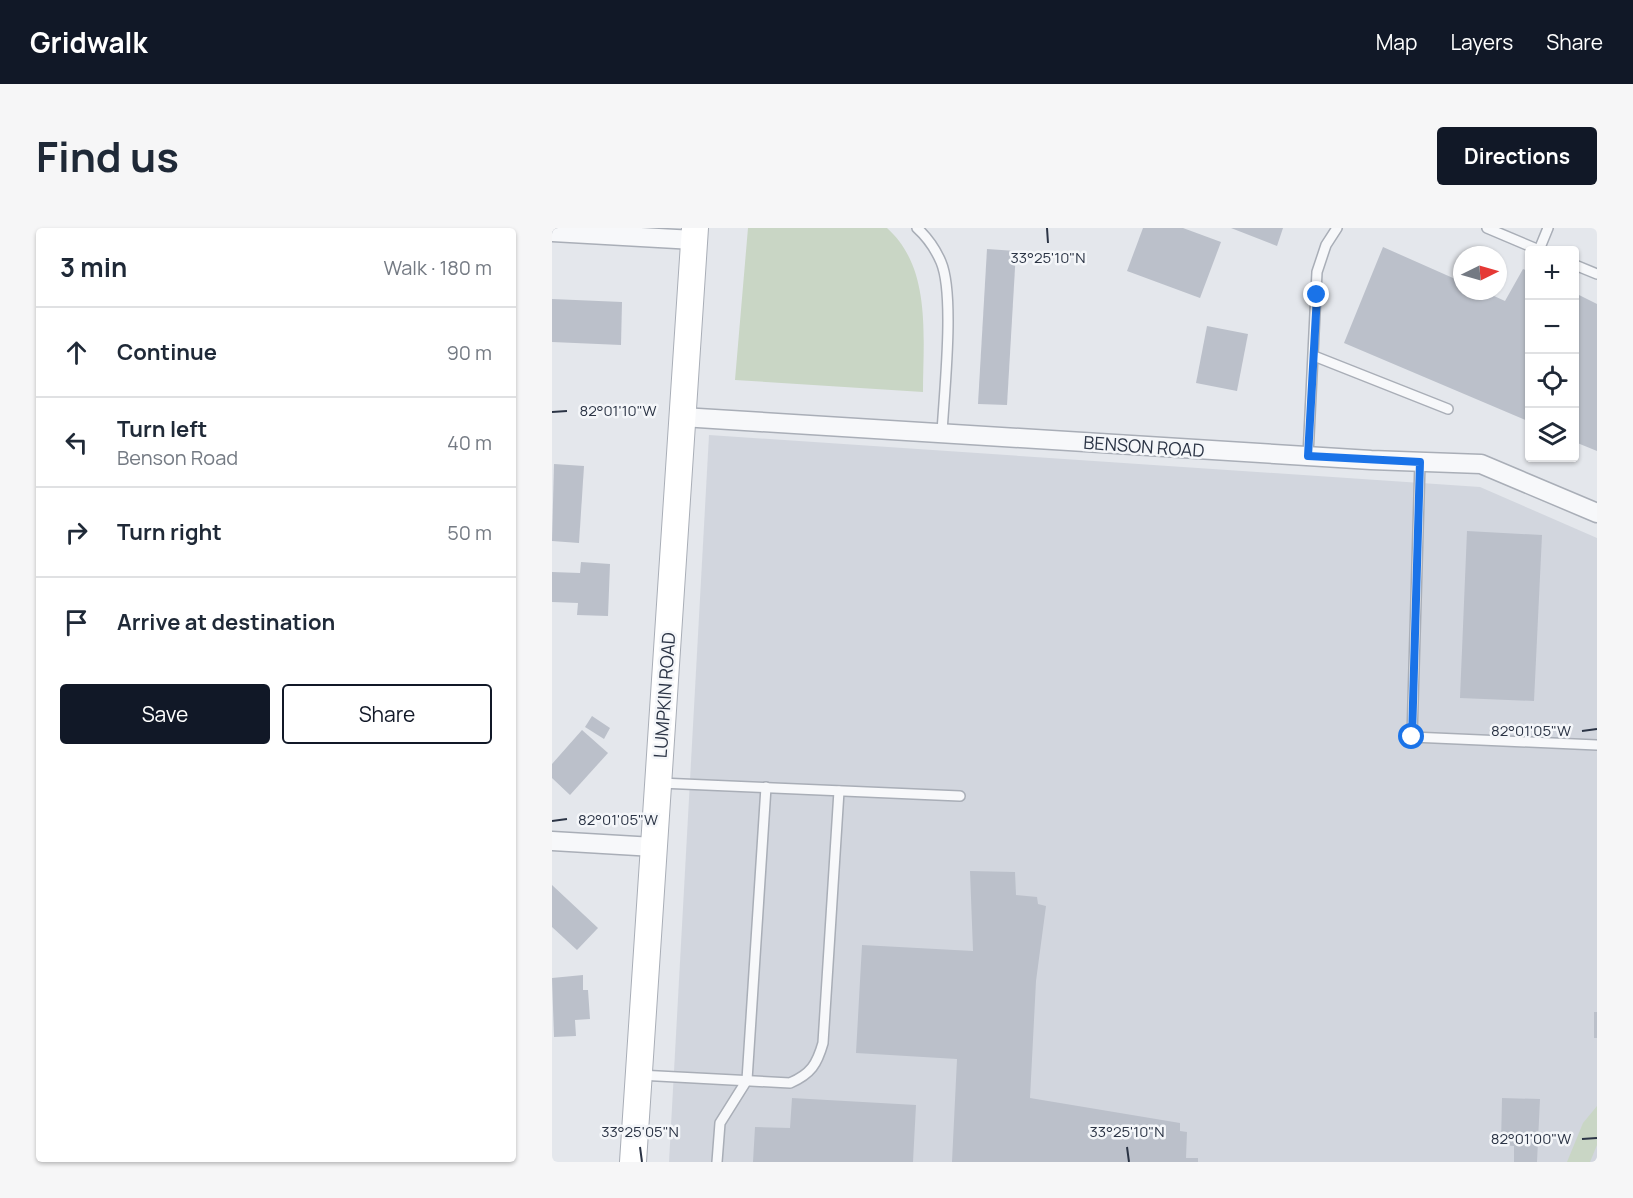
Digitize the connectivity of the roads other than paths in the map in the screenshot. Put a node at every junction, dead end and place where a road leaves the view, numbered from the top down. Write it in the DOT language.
graph roads {
  1 [pos="917,228"];
  2 [pos="1337,228"];
  3 [pos="1487,228"];
  4 [pos="1548,228"];
  5 [pos="552,232"];
  6 [pos="694,234"];
  7 [pos="1530,246"];
  8 [pos="1541,246"];
  9 [pos="1579,267"];
  10 [pos="1597,274"];
  11 [pos="1314,356"];
  12 [pos="1448,409"];
  13 [pos="682,417"];
  14 [pos="942,433"];
  15 [pos="1308,456"];
  16 [pos="1420,462"];
  17 [pos="1597,513"];
  18 [pos="1597,745"];
  19 [pos="658,783"];
  20 [pos="766,788"];
  21 [pos="839,791"];
  22 [pos="960,796"];
  23 [pos="552,841"];
  24 [pos="654,847"];
  25 [pos="639,1075"];
  26 [pos="747,1080"];
  27 [pos="633,1162"];
  28 [pos="717,1162"];
  1 -- 14 [label="lane"];
  2 -- 11 [label="lane"];
  3 -- 7 [label="lane"];
  4 -- 8 [label="lane"];
  5 -- 6 [label="street"];
  6 -- 13 [label="main road, LUMPKIN ROAD"];
  9 -- 10 [label="lane"];
  11 -- 12 [label="lane"];
  11 -- 15 [label="lane"];
  13 -- 14 [label="street, BENSON ROAD"];
  13 -- 19 [label="main road, LUMPKIN ROAD"];
  14 -- 15 [label="street, BENSON ROAD"];
  15 -- 16 [label="street, BENSON ROAD"];
  16 -- 17 [label="street, BENSON ROAD"];
  16 -- 18 [label="lane"];
  19 -- 20 [label="lane"];
  19 -- 24 [label="main road, LUMPKIN ROAD"];
  20 -- 21 [label="lane"];
  20 -- 26 [label="lane"];
  21 -- 22 [label="lane"];
  21 -- 26 [label="lane"];
  23 -- 24 [label="street"];
  24 -- 25 [label="main road, LUMPKIN ROAD"];
  25 -- 26 [label="lane"];
  25 -- 27 [label="main road, LUMPKIN ROAD"];
  26 -- 28 [label="lane"];
}
